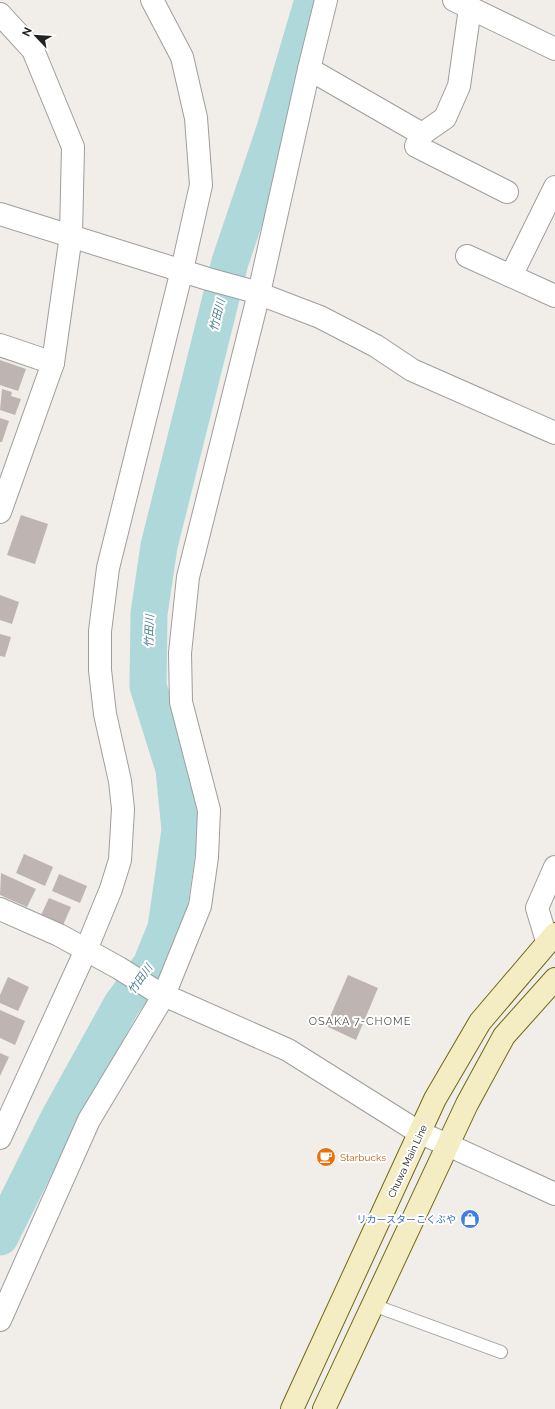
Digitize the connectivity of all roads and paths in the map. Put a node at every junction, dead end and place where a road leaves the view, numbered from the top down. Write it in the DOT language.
graph roads {
  1 [pos="152,0"];
  2 [pos="326,0"];
  3 [pos="462,4"];
  4 [pos="0,14"];
  5 [pos="555,49"];
  6 [pos="309,68"];
  7 [pos="422,134"];
  8 [pos="555,187"];
  9 [pos="507,192"];
  10 [pos="0,214"];
  11 [pos="71,235"];
  12 [pos="468,256"];
  13 [pos="182,270"];
  14 [pos="511,276"];
  15 [pos="256,292"];
  16 [pos="555,296"];
  17 [pos="0,345"];
  18 [pos="53,363"];
  19 [pos="555,433"];
  20 [pos="0,512"];
  21 [pos="555,867"];
  22 [pos="0,909"];
  23 [pos="551,937"];
  24 [pos="86,950"];
  25 [pos="555,979"];
  26 [pos="161,994"];
  27 [pos="420,1133"];
  28 [pos="0,1138"];
  29 [pos="448,1145"];
  30 [pos="555,1194"];
  31 [pos="373,1305"];
  32 [pos="0,1320"];
  33 [pos="501,1352"];
  34 [pos="292,1409"];
  35 [pos="324,1409"];
  1 -- 13 [label="street"];
  2 -- 6 [label="street"];
  3 -- 5 [label="street"];
  3 -- 7 [label="street"];
  4 -- 11 [label="street"];
  6 -- 7 [label="street"];
  6 -- 15 [label="street"];
  7 -- 9 [label="street"];
  8 -- 14 [label="street"];
  10 -- 11 [label="street"];
  11 -- 13 [label="street"];
  11 -- 18 [label="street"];
  12 -- 14 [label="street"];
  13 -- 15 [label="street"];
  13 -- 24 [label="street"];
  14 -- 16 [label="street"];
  15 -- 19 [label="street"];
  15 -- 26 [label="street"];
  17 -- 18 [label="street"];
  18 -- 20 [label="street"];
  21 -- 23 [label="street"];
  22 -- 24 [label="street"];
  23 -- 27 [label="main road, Chuwa Main Line"];
  24 -- 26 [label="street"];
  24 -- 28 [label="street"];
  25 -- 29 [label="main road"];
  26 -- 27 [label="street"];
  26 -- 32 [label="street"];
  27 -- 29 [label="street"];
  27 -- 34 [label="main road, Chuwa Main Line"];
  29 -- 30 [label="street"];
  29 -- 31 [label="main road"];
  31 -- 33 [label="lane"];
  31 -- 35 [label="main road"];
}
